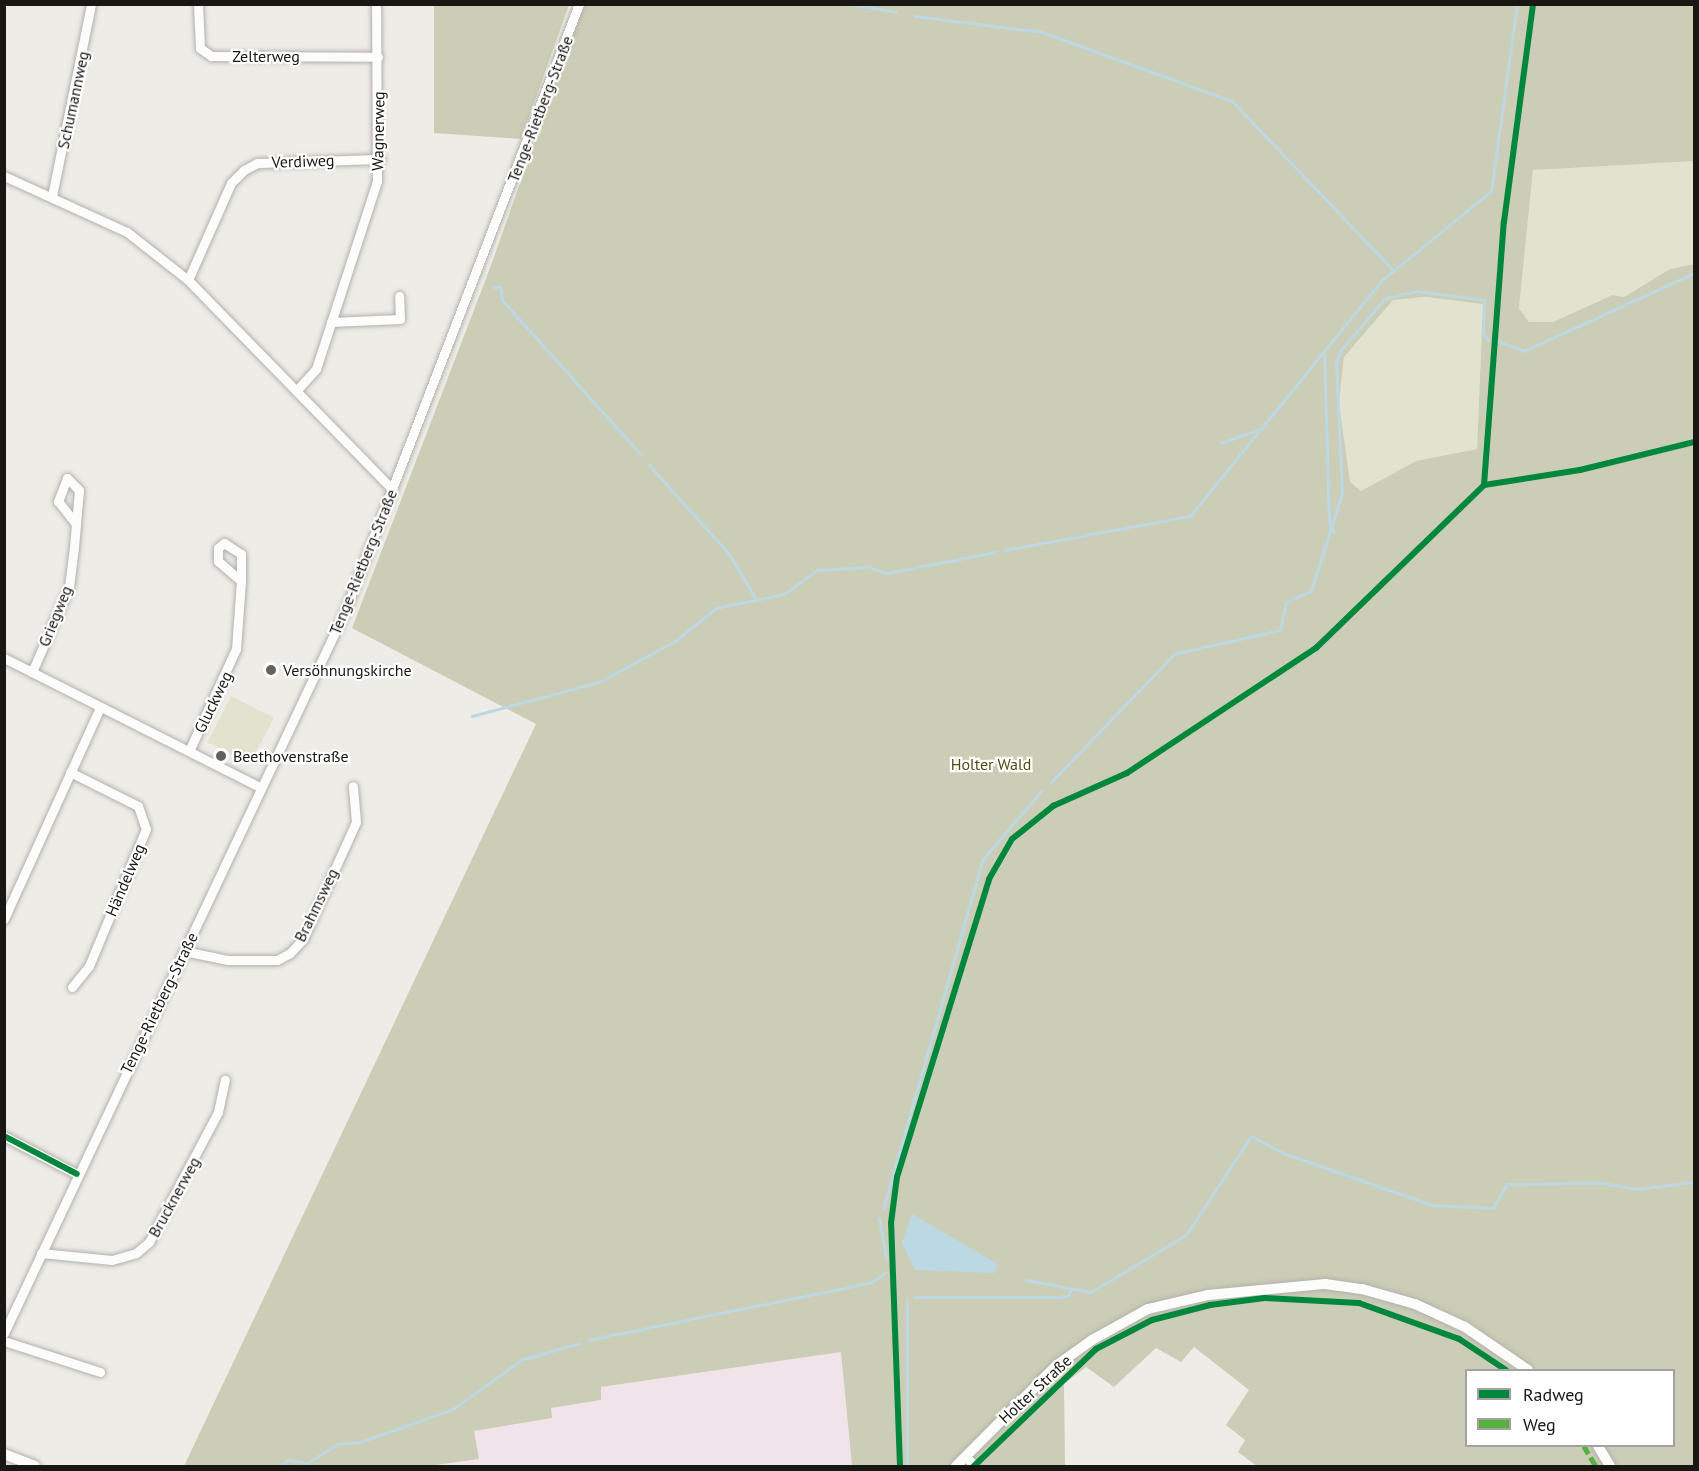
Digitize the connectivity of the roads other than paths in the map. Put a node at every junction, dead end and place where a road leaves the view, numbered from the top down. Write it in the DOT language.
graph roads {
  1 [pos="91,4"];
  2 [pos="198,4"];
  3 [pos="376,4"];
  4 [pos="579,4"];
  5 [pos="378,57"];
  6 [pos="380,159"];
  7 [pos="4,176"];
  8 [pos="52,196"];
  9 [pos="188,280"];
  10 [pos="399,296"];
  11 [pos="331,322"];
  12 [pos="297,390"];
  13 [pos="393,490"];
  14 [pos="75,523"];
  15 [pos="241,581"];
  16 [pos="4,658"];
  17 [pos="32,672"];
  18 [pos="100,707"];
  19 [pos="189,751"];
  20 [pos="70,772"];
  21 [pos="353,786"];
  22 [pos="261,788"];
  23 [pos="4,919"];
  24 [pos="184,951"];
  25 [pos="72,987"];
  26 [pos="225,1080"];
  27 [pos="4,1136"];
  28 [pos="78,1174"];
  29 [pos="41,1253"];
  30 [pos="4,1333"];
  31 [pos="4,1341"];
  32 [pos="1525,1369"];
  33 [pos="100,1372"];
  34 [pos="1599,1447"];
  35 [pos="4,1454"];
  36 [pos="966,1457"];
  37 [pos="35,1467"];
  38 [pos="956,1467"];
  39 [pos="975,1467"];
  40 [pos="1610,1467"];
  1 -- 8 [label="street, Schumannweg"];
  2 -- 5 [label="street, Zelterweg"];
  3 -- 5 [label="street, Wagnerweg"];
  4 -- 13 [label="street, Tenge-Rietberg-Straße"];
  5 -- 6 [label="street, Wagnerweg"];
  6 -- 9 [label="street, Verdiweg"];
  6 -- 11 [label="street, Wagnerweg"];
  7 -- 8 [label="street"];
  8 -- 9 [label="street"];
  9 -- 12 [label="street"];
  10 -- 11 [label="street"];
  11 -- 12 [label="street, Wagnerweg"];
  12 -- 13 [label="street"];
  13 -- 22 [label="street, Tenge-Rietberg-Straße"];
  14 -- 17 [label="street, Griegweg"];
  15 -- 19 [label="street, Gluckweg"];
  16 -- 17 [label="street"];
  17 -- 18 [label="street"];
  18 -- 19 [label="street"];
  18 -- 20 [label="street"];
  19 -- 22 [label="street"];
  20 -- 23 [label="street"];
  20 -- 25 [label="street, Händelweg"];
  21 -- 24 [label="street, Brahmsweg"];
  22 -- 24 [label="street, Tenge-Rietberg-Straße"];
  24 -- 28 [label="street, Tenge-Rietberg-Straße"];
  26 -- 29 [label="street, Brucknerweg"];
  27 -- 28 [label="street"];
  28 -- 29 [label="street, Tenge-Rietberg-Straße"];
  29 -- 30 [label="street, Tenge-Rietberg-Straße"];
  31 -- 33 [label="street"];
  32 -- 36 [label="street, Holter Straße"];
  34 -- 40 [label="street"];
  35 -- 37 [label="street"];
  36 -- 38 [label="street, Holter Straße"];
  36 -- 39 [label="street"];
}
